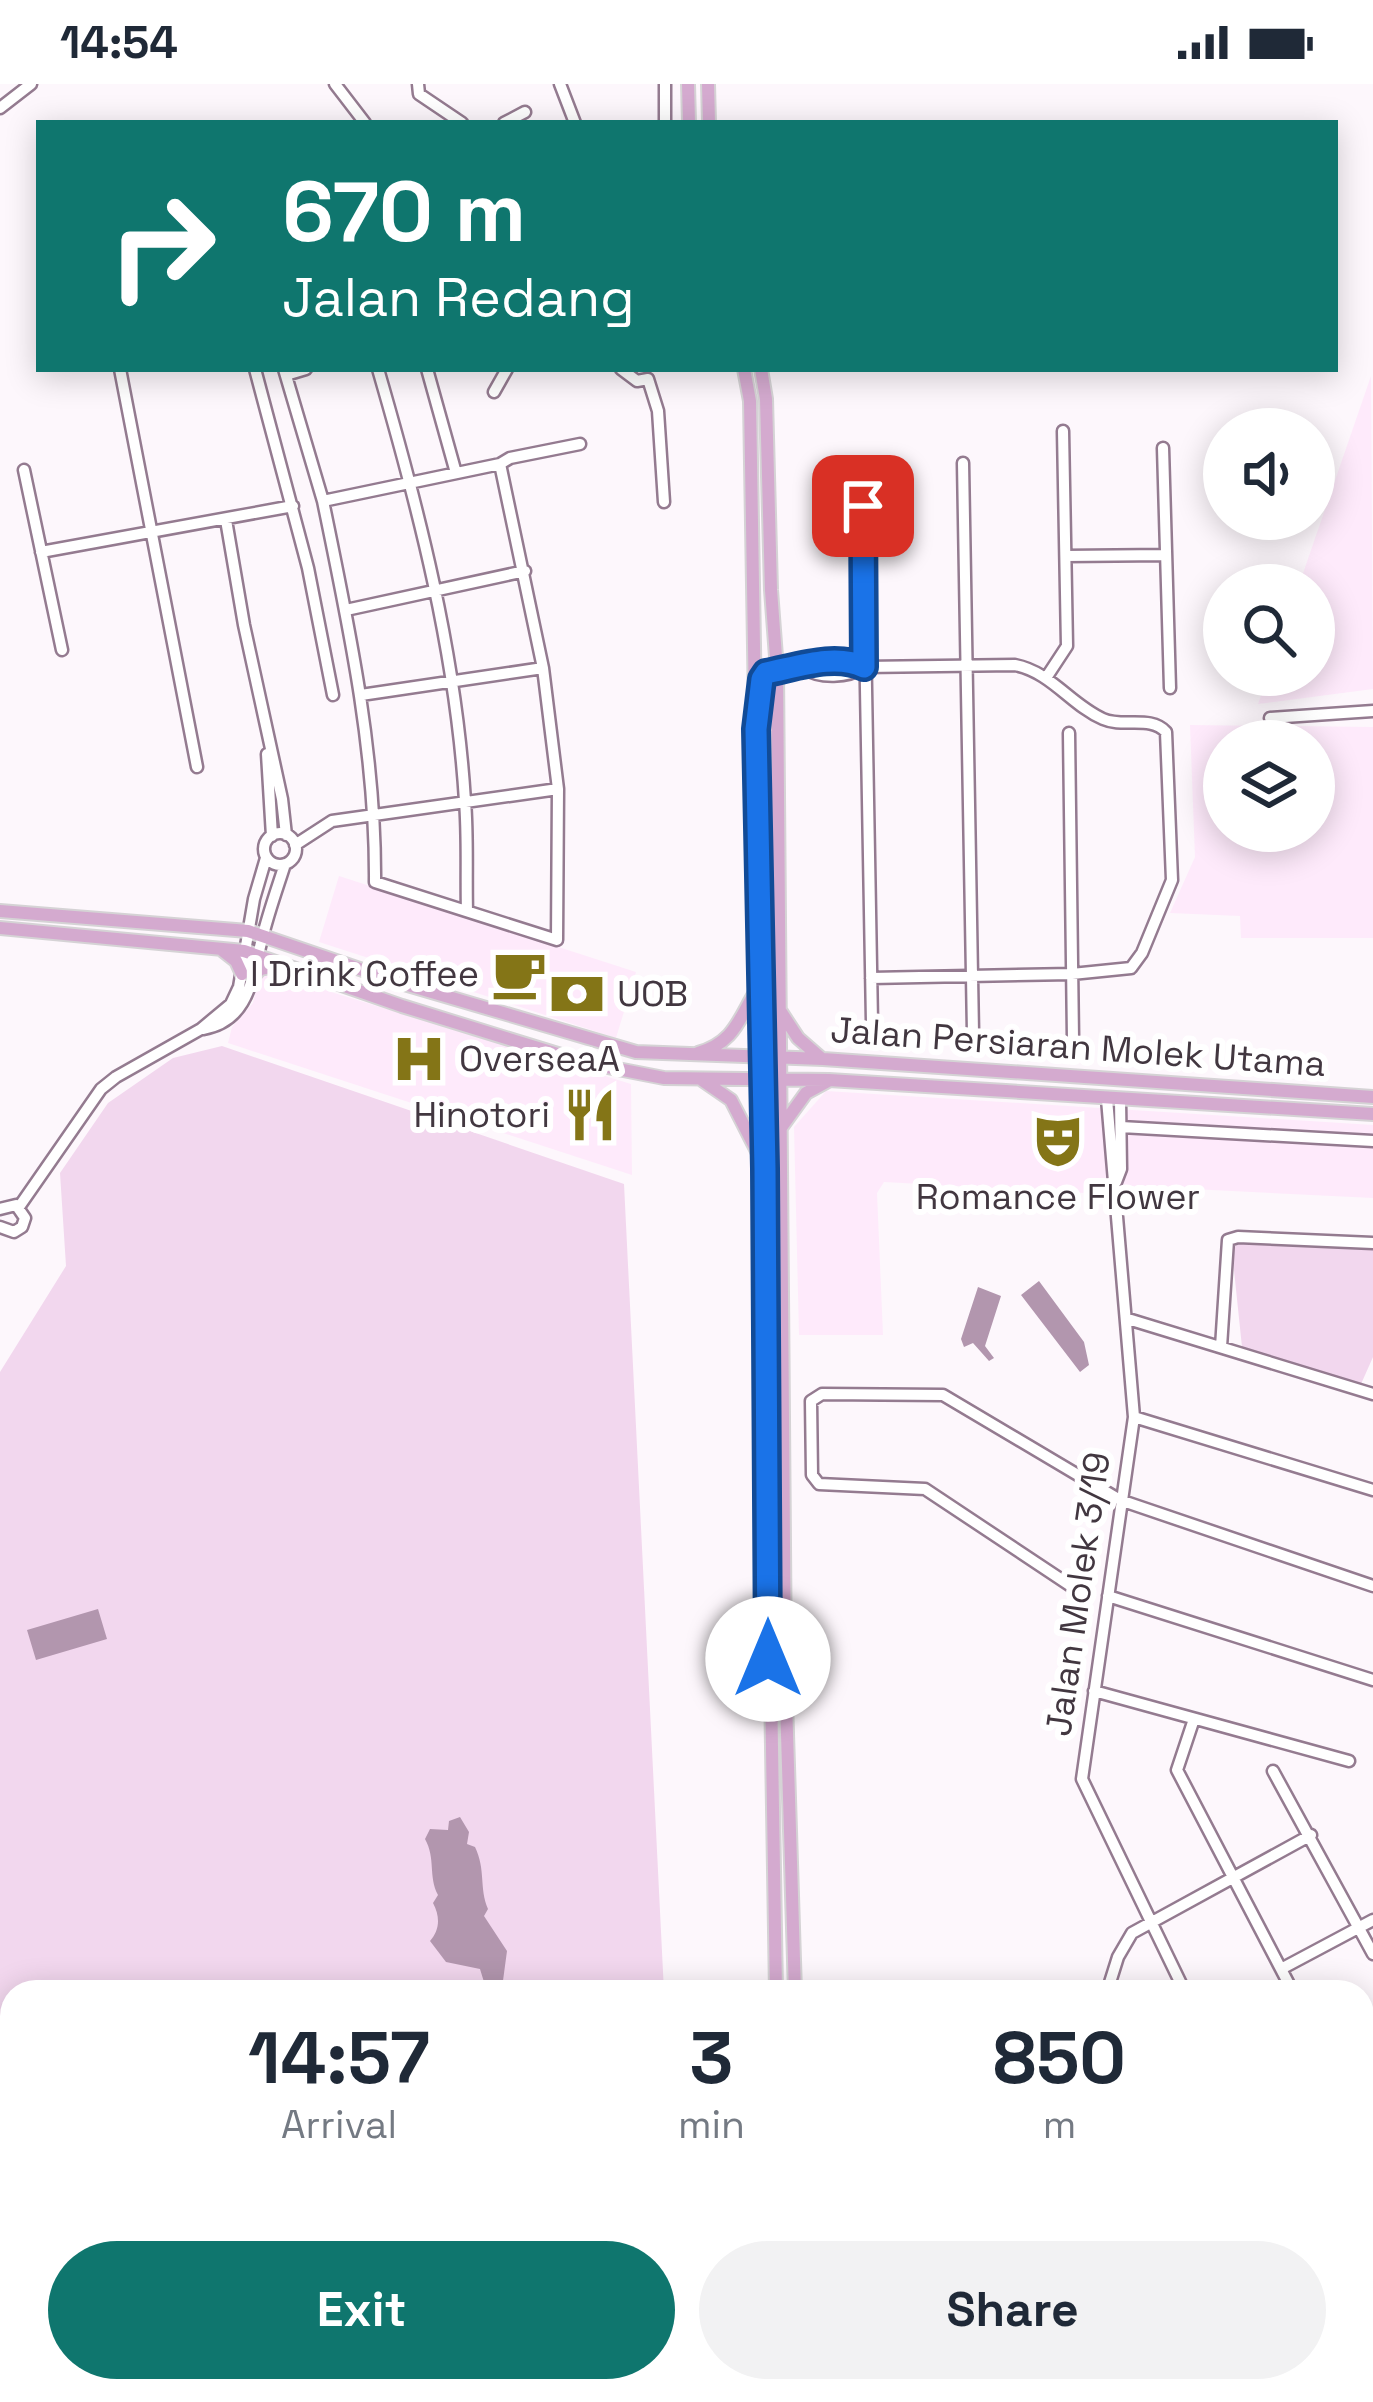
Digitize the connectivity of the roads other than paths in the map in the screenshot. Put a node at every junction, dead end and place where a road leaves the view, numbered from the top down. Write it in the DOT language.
graph roads {
  1 [pos="31,84"];
  2 [pos="335,84"];
  3 [pos="418,84"];
  4 [pos="560,84"];
  5 [pos="665,84"];
  6 [pos="688,84"];
  7 [pos="708,84"];
  8 [pos="2,101"];
  9 [pos="525,112"];
  10 [pos="363,120"];
  11 [pos="458,120"];
  12 [pos="510,120"];
  13 [pos="574,120"];
  14 [pos="665,120"];
  15 [pos="689,120"];
  16 [pos="709,120"];
  17 [pos="121,372"];
  18 [pos="257,372"];
  19 [pos="285,372"];
  20 [pos="379,372"];
  21 [pos="428,372"];
  22 [pos="505,372"];
  23 [pos="745,372"];
  24 [pos="761,372"];
  25 [pos="650,374"];
  26 [pos="494,392"];
  27 [pos="1063,431"];
  28 [pos="580,444"];
  29 [pos="1163,448"];
  30 [pos="963,463"];
  31 [pos="500,464"];
  32 [pos="862,466"];
  33 [pos="24,470"];
  34 [pos="456,473"];
  35 [pos="412,483"];
  36 [pos="323,501"];
  37 [pos="664,502"];
  38 [pos="293,506"];
  39 [pos="226,520"];
  40 [pos="154,531"];
  41 [pos="41,552"];
  42 [pos="1165,555"];
  43 [pos="1066,556"];
  44 [pos="525,571"];
  45 [pos="436,590"];
  46 [pos="346,610"];
  47 [pos="754,622"];
  48 [pos="62,650"];
  49 [pos="967,666"];
  50 [pos="864,667"];
  51 [pos="543,668"];
  52 [pos="777,670"];
  53 [pos="1046,678"];
  54 [pos="452,682"];
  55 [pos="1170,688"];
  56 [pos="333,694"];
  57 [pos="361,694"];
  58 [pos="1373,711"];
  59 [pos="1270,718"];
  60 [pos="756,729"];
  61 [pos="1069,733"];
  62 [pos="197,767"];
  63 [pos="558,789"];
  64 [pos="274,790"];
  65 [pos="465,801"];
  66 [pos="283,811"];
  67 [pos="269,812"];
  68 [pos="376,814"];
  69 [pos="286,835"];
  70 [pos="272,836"];
  71 [pos="295,845"];
  72 [pos="266,858"];
  73 [pos="285,864"];
  74 [pos="254,899"];
  75 [pos="272,905"];
  76 [pos="0,910"];
  77 [pos="467,911"];
  78 [pos="0,928"];
  79 [pos="248,931"];
  80 [pos="262,936"];
  81 [pos="215,947"];
  82 [pos="251,953"];
  83 [pos="281,965"];
  84 [pos="1072,974"];
  85 [pos="248,975"];
  86 [pos="972,977"];
  87 [pos="871,978"];
  88 [pos="760,985"];
  89 [pos="778,1005"];
  90 [pos="872,1022"];
  91 [pos="973,1033"];
  92 [pos="1073,1039"];
  93 [pos="685,1056"];
  94 [pos="762,1059"];
  95 [pos="780,1059"];
  96 [pos="823,1059"];
  97 [pos="696,1077"];
  98 [pos="762,1078"];
  99 [pos="779,1078"];
  100 [pos="829,1080"];
  101 [pos="1373,1097"];
  102 [pos="1114,1099"];
  103 [pos="1373,1114"];
  104 [pos="1121,1127"];
  105 [pos="780,1129"];
  106 [pos="1373,1141"];
  107 [pos="765,1168"];
  108 [pos="1116,1182"];
  109 [pos="19,1207"];
  110 [pos="0,1209"];
  111 [pos="0,1227"];
  112 [pos="1373,1243"];
  113 [pos="1128,1319"];
  114 [pos="1221,1347"];
  115 [pos="1373,1394"];
  116 [pos="1134,1417"];
  117 [pos="766,1441"];
  118 [pos="785,1442"];
  119 [pos="1373,1490"];
  120 [pos="1120,1500"];
  121 [pos="768,1561"];
  122 [pos="785,1564"];
  123 [pos="1373,1586"];
  124 [pos="1086,1596"];
  125 [pos="1108,1596"];
  126 [pos="1373,1680"];
  127 [pos="1094,1691"];
  128 [pos="1194,1719"];
  129 [pos="1348,1761"];
  130 [pos="1274,1771"];
  131 [pos="1311,1835"];
  132 [pos="1233,1876"];
  133 [pos="1373,1919"];
  134 [pos="1150,1921"];
  135 [pos="1359,1927"];
  136 [pos="1373,1954"];
  137 [pos="1281,1969"];
  138 [pos="776,1980"];
  139 [pos="795,1980"];
  140 [pos="1111,1980"];
  141 [pos="1179,1980"];
  142 [pos="1287,1980"];
  1 -- 8 [label="street"];
  2 -- 10 [label="street"];
  3 -- 11 [label="street"];
  4 -- 13 [label="street"];
  5 -- 14 [label="street"];
  6 -- 15 [label="main road"];
  7 -- 16 [label="main road"];
  9 -- 12 [label="street"];
  17 -- 40 [label="street"];
  18 -- 38 [label="street"];
  19 -- 36 [label="street"];
  20 -- 35 [label="street"];
  21 -- 34 [label="street"];
  22 -- 26 [label="street"];
  23 -- 47 [label="main road"];
  24 -- 52 [label="main road"];
  25 -- 37 [label="street"];
  27 -- 43 [label="street"];
  28 -- 31 [label="street"];
  29 -- 42 [label="street"];
  30 -- 49 [label="street"];
  31 -- 34 [label="street"];
  31 -- 44 [label="street"];
  32 -- 50 [label="street"];
  33 -- 41 [label="street"];
  34 -- 35 [label="street"];
  35 -- 36 [label="street"];
  35 -- 45 [label="street"];
  36 -- 46 [label="street"];
  38 -- 39 [label="street"];
  38 -- 56 [label="street"];
  39 -- 40 [label="street"];
  39 -- 64 [label="street"];
  40 -- 41 [label="street"];
  40 -- 62 [label="street"];
  41 -- 48 [label="street"];
  42 -- 43 [label="street"];
  42 -- 55 [label="street"];
  43 -- 53 [label="street"];
  44 -- 45 [label="street"];
  44 -- 51 [label="street"];
  45 -- 46 [label="street"];
  45 -- 54 [label="street"];
  46 -- 57 [label="street"];
  47 -- 52 [label="main road"];
  47 -- 60 [label="main road"];
  49 -- 50 [label="street"];
  49 -- 53 [label="street"];
  49 -- 86 [label="street"];
  50 -- 52 [label="street"];
  50 -- 87 [label="street"];
  51 -- 54 [label="street"];
  51 -- 63 [label="street"];
  52 -- 60 [label="main road"];
  52 -- 89 [label="main road"];
  53 -- 84 [label="street"];
  54 -- 57 [label="street"];
  54 -- 65 [label="street"];
  57 -- 68 [label="street"];
  58 -- 59 [label="street"];
  60 -- 88 [label="main road"];
  61 -- 84 [label="street"];
  63 -- 65 [label="street"];
  63 -- 77 [label="street"];
  64 -- 66 [label="street"];
  64 -- 67 [label="street"];
  65 -- 68 [label="street"];
  65 -- 77 [label="street"];
  66 -- 67 [label="street"];
  66 -- 69 [label="street"];
  67 -- 70 [label="street"];
  68 -- 71 [label="street"];
  68 -- 77 [label="street"];
  69 -- 70 [label="street"];
  69 -- 71 [label="street"];
  70 -- 72 [label="street"];
  71 -- 73 [label="street"];
  72 -- 73 [label="street"];
  72 -- 74 [label="street"];
  73 -- 75 [label="street"];
  74 -- 75 [label="street"];
  74 -- 79 [label="street"];
  75 -- 80 [label="street"];
  76 -- 79 [label="main road, Jalan Persiaran Molek Utama"];
  78 -- 81 [label="main road, Jalan Persiaran Molek Utama"];
  79 -- 80 [label="main road, Jalan Persiaran Molek Utama"];
  79 -- 82 [label="street"];
  80 -- 82 [label="street"];
  80 -- 93 [label="main road, Jalan Persiaran Molek Utama"];
  81 -- 82 [label="main road, Jalan Persiaran Molek Utama"];
  81 -- 85 [label="main road"];
  82 -- 83 [label="main road, Jalan Persiaran Molek Utama"];
  82 -- 85 [label="street"];
  83 -- 85 [label="main road"];
  83 -- 97 [label="main road, Jalan Persiaran Molek Utama"];
  84 -- 86 [label="street"];
  84 -- 92 [label="street"];
  85 -- 109 [label="street"];
  86 -- 87 [label="street"];
  86 -- 91 [label="street"];
  87 -- 90 [label="street"];
  88 -- 93 [label="main road"];
  88 -- 94 [label="main road"];
  89 -- 95 [label="main road"];
  89 -- 96 [label="main road"];
  93 -- 94 [label="main road, Jalan Persiaran Molek Utama"];
  94 -- 95 [label="main road, Jalan Persiaran Molek Utama"];
  94 -- 98 [label="main road"];
  95 -- 96 [label="main road, Jalan Persiaran Molek Utama"];
  95 -- 99 [label="main road"];
  96 -- 101 [label="main road, Jalan Persiaran Molek Utama"];
  97 -- 98 [label="main road, Jalan Persiaran Molek Utama"];
  97 -- 107 [label="main road"];
  98 -- 99 [label="main road, Jalan Persiaran Molek Utama"];
  98 -- 107 [label="main road"];
  99 -- 100 [label="main road, Jalan Persiaran Molek Utama"];
  99 -- 105 [label="main road"];
  100 -- 102 [label="main road, Jalan Persiaran Molek Utama"];
  100 -- 105 [label="main road"];
  102 -- 103 [label="main road, Jalan Persiaran Molek Utama"];
  102 -- 104 [label="street, Jalan Molek 3/19"];
  102 -- 108 [label="street, Jalan Molek 3/19"];
  104 -- 106 [label="street"];
  104 -- 108 [label="street, Jalan Molek 3/19"];
  105 -- 118 [label="main road"];
  107 -- 117 [label="main road"];
  108 -- 113 [label="street, Jalan Molek 3/19"];
  109 -- 110 [label="street"];
  109 -- 111 [label="street"];
  112 -- 114 [label="street"];
  113 -- 114 [label="street"];
  113 -- 116 [label="street, Jalan Molek 3/19"];
  114 -- 115 [label="street"];
  116 -- 119 [label="street"];
  116 -- 120 [label="street, Jalan Molek 3/19"];
  117 -- 118 [label="main road"];
  117 -- 121 [label="main road"];
  118 -- 122 [label="main road"];
  120 -- 123 [label="street"];
  120 -- 124 [label="street"];
  120 -- 125 [label="street, Jalan Molek 3/19"];
  121 -- 122 [label="main road"];
  121 -- 138 [label="main road"];
  122 -- 139 [label="main road"];
  125 -- 126 [label="street"];
  125 -- 127 [label="street, Jalan Molek 3/19"];
  127 -- 128 [label="street"];
  127 -- 134 [label="street, Jalan Molek 3/19"];
  128 -- 129 [label="street"];
  128 -- 132 [label="street"];
  130 -- 131 [label="street"];
  131 -- 132 [label="street"];
  131 -- 135 [label="street"];
  132 -- 134 [label="street"];
  132 -- 137 [label="street"];
  133 -- 135 [label="street"];
  134 -- 140 [label="street"];
  134 -- 141 [label="street, Jalan Molek 3/19"];
  135 -- 136 [label="street"];
  135 -- 137 [label="street"];
  137 -- 142 [label="street"];
}
